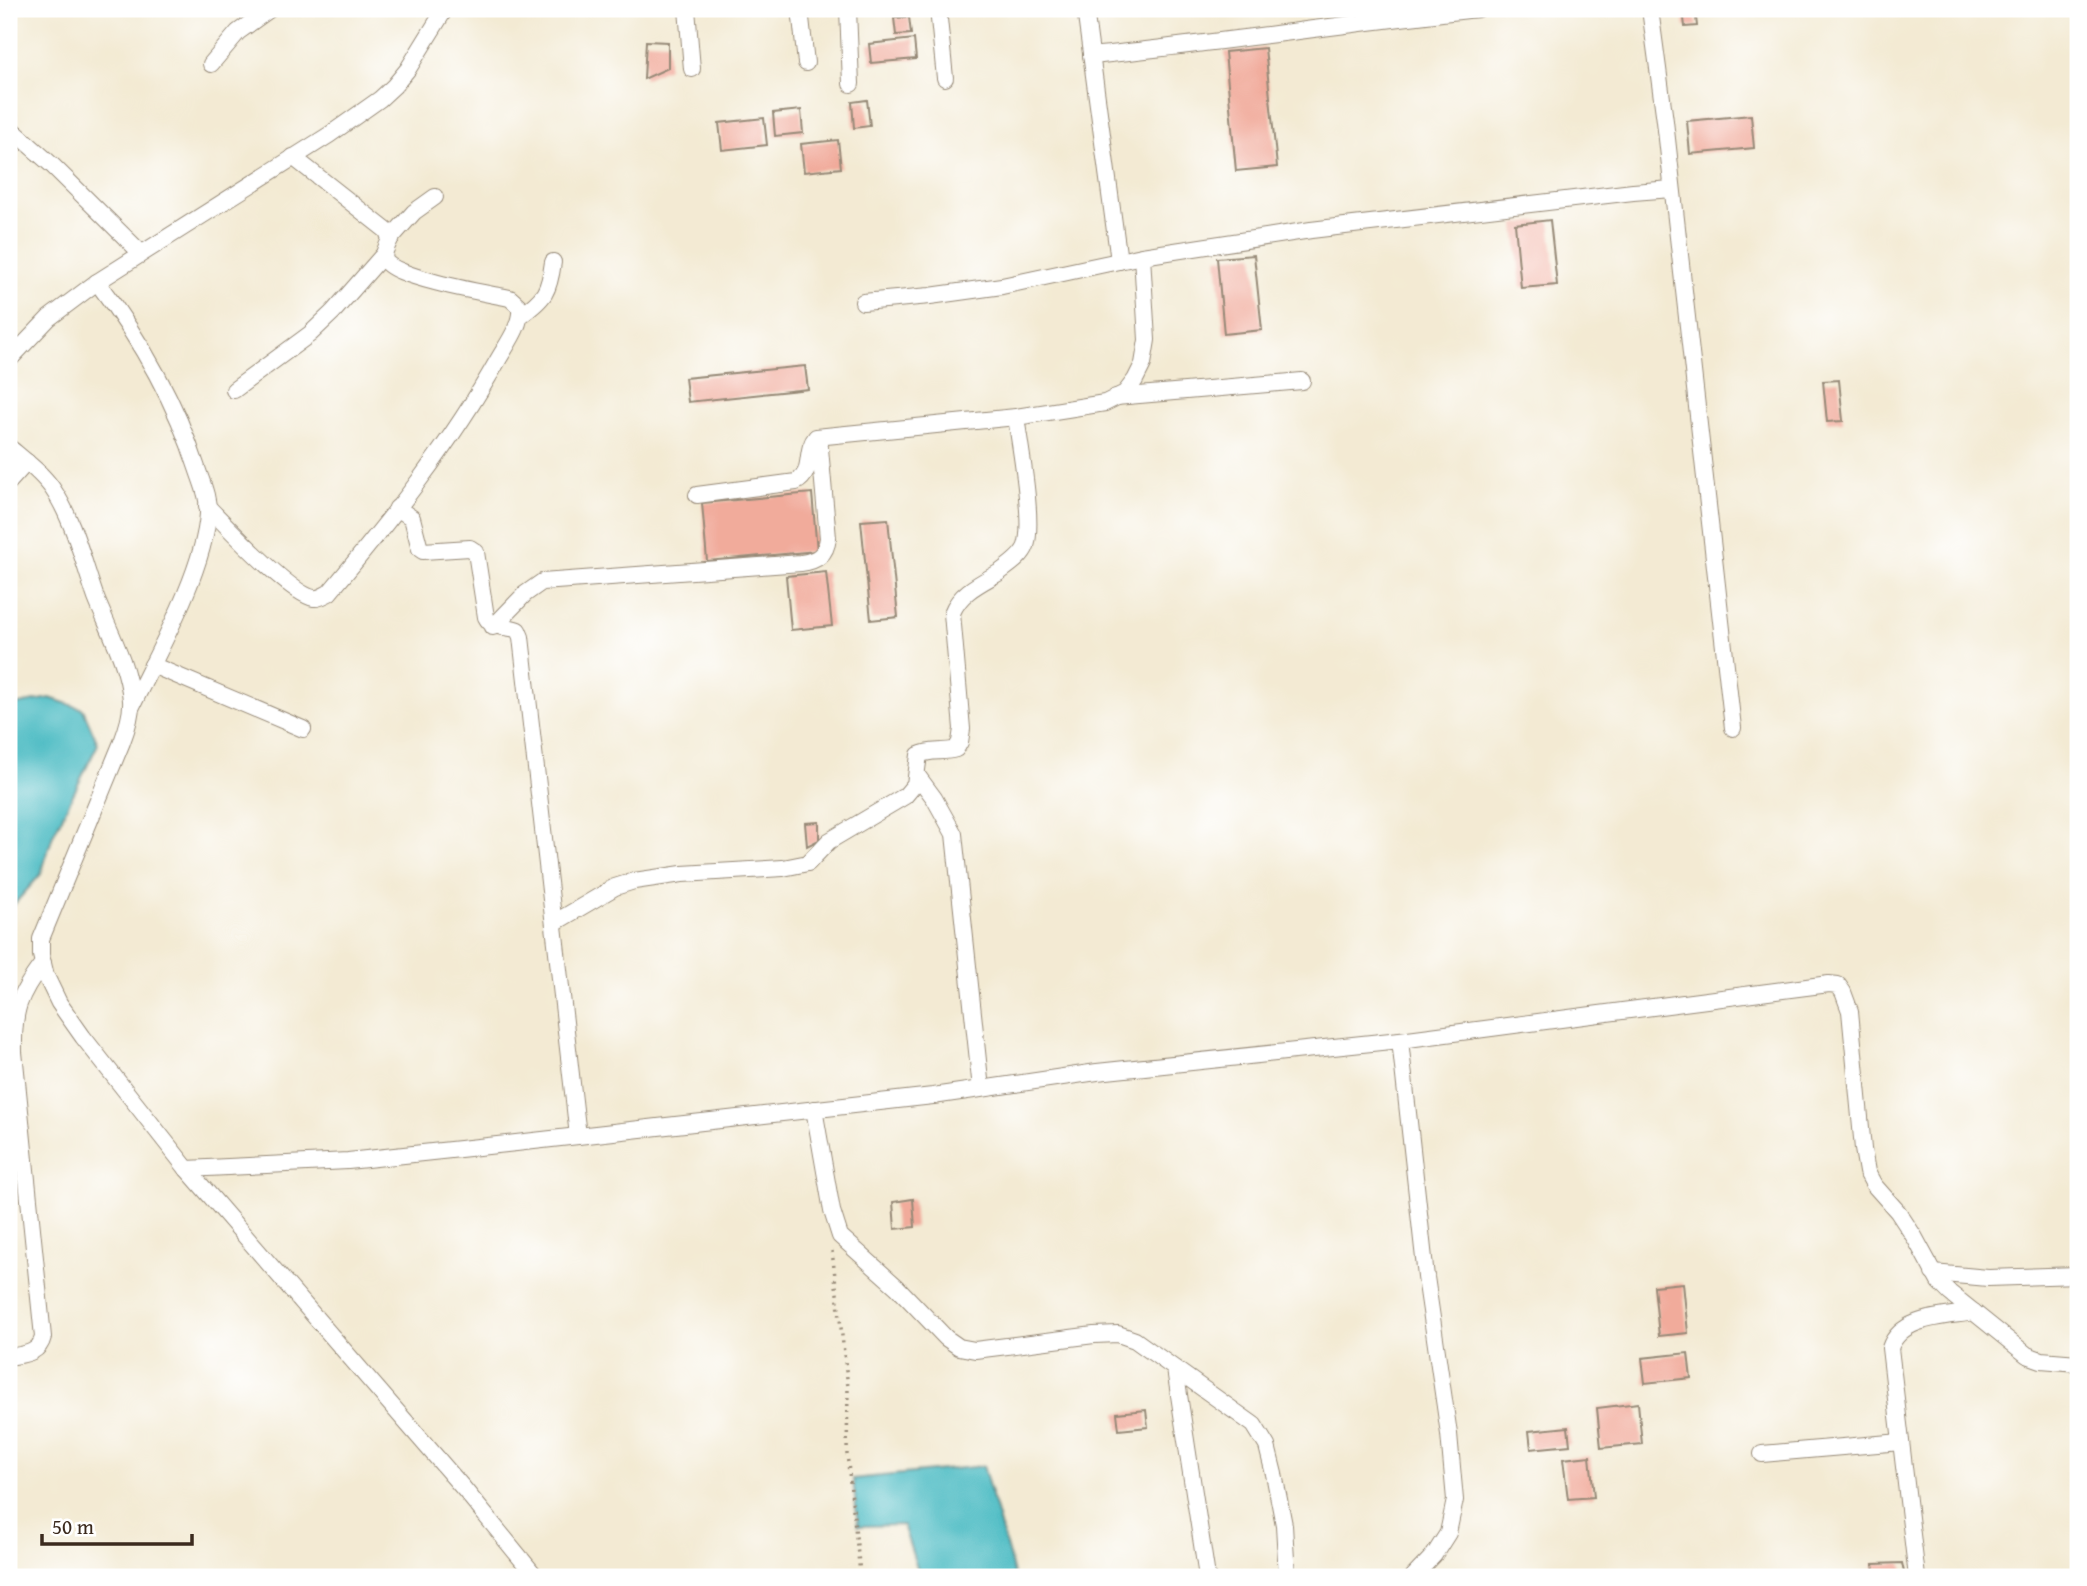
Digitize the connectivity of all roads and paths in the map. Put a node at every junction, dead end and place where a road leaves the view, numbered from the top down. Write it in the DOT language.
graph roads {
  1 [pos="270,9"];
  2 [pos="445,9"];
  3 [pos="687,9"];
  4 [pos="800,9"];
  5 [pos="848,9"];
  6 [pos="938,9"];
  7 [pos="1084,9"];
  8 [pos="1478,9"];
  9 [pos="1650,9"];
  10 [pos="1091,56"];
  11 [pos="806,63"];
  12 [pos="211,64"];
  13 [pos="692,69"];
  14 [pos="945,78"];
  15 [pos="851,84"];
  16 [pos="9,127"];
  17 [pos="293,157"];
  18 [pos="1672,190"];
  19 [pos="435,197"];
  20 [pos="387,246"];
  21 [pos="141,253"];
  22 [pos="1142,256"];
  23 [pos="1119,261"];
  24 [pos="552,262"];
  25 [pos="97,282"];
  26 [pos="863,302"];
  27 [pos="520,316"];
  28 [pos="9,360"];
  29 [pos="1302,381"];
  30 [pos="234,390"];
  31 [pos="1116,397"];
  32 [pos="1016,417"];
  33 [pos="820,437"];
  34 [pos="9,447"];
  35 [pos="27,462"];
  36 [pos="9,482"];
  37 [pos="697,495"];
  38 [pos="207,506"];
  39 [pos="397,508"];
  40 [pos="493,627"];
  41 [pos="152,665"];
  42 [pos="131,708"];
  43 [pos="303,729"];
  44 [pos="1733,729"];
  45 [pos="917,775"];
  46 [pos="554,923"];
  47 [pos="43,963"];
  48 [pos="1400,1040"];
  49 [pos="11,1043"];
  50 [pos="981,1088"];
  51 [pos="814,1109"];
  52 [pos="578,1136"];
  53 [pos="187,1169"];
  54 [pos="836,1227"];
  55 [pos="1933,1273"];
  56 [pos="2078,1275"];
  57 [pos="1974,1312"];
  58 [pos="9,1357"];
  59 [pos="2078,1363"];
  60 [pos="1175,1369"];
  61 [pos="1901,1442"];
  62 [pos="1762,1454"];
  63 [pos="859,1573"];
  64 [pos="536,1577"];
  65 [pos="1207,1577"];
  66 [pos="1287,1577"];
  67 [pos="1413,1577"];
  68 [pos="1917,1577"];
  1 -- 12 [label="street"];
  2 -- 17 [label="street"];
  3 -- 13 [label="street"];
  4 -- 11 [label="street"];
  5 -- 15 [label="street"];
  6 -- 14 [label="street"];
  7 -- 10 [label="street"];
  8 -- 10 [label="street"];
  9 -- 18 [label="street"];
  10 -- 23 [label="street"];
  16 -- 21 [label="street"];
  17 -- 20 [label="street"];
  17 -- 21 [label="street"];
  18 -- 22 [label="street"];
  18 -- 44 [label="street"];
  19 -- 20 [label="street"];
  20 -- 27 [label="street"];
  20 -- 30 [label="street"];
  21 -- 25 [label="street"];
  22 -- 23 [label="street"];
  22 -- 31 [label="street"];
  23 -- 26 [label="street"];
  24 -- 27 [label="street"];
  25 -- 28 [label="street"];
  25 -- 38 [label="street"];
  27 -- 39 [label="street"];
  29 -- 31 [label="street"];
  31 -- 32 [label="street"];
  32 -- 33 [label="street"];
  32 -- 45 [label="street"];
  33 -- 37 [label="street"];
  33 -- 40 [label="street"];
  34 -- 35 [label="street"];
  35 -- 36 [label="street"];
  35 -- 42 [label="street"];
  38 -- 39 [label="street"];
  38 -- 41 [label="street"];
  39 -- 40 [label="street"];
  40 -- 46 [label="street"];
  41 -- 42 [label="street"];
  41 -- 43 [label="street"];
  42 -- 47 [label="street"];
  45 -- 46 [label="street"];
  45 -- 50 [label="street"];
  46 -- 52 [label="street"];
  47 -- 49 [label="street"];
  47 -- 53 [label="street"];
  48 -- 50 [label="street"];
  48 -- 55 [label="street"];
  48 -- 67 [label="street"];
  49 -- 58 [label="street"];
  50 -- 51 [label="street"];
  51 -- 52 [label="street"];
  51 -- 54 [label="street"];
  52 -- 53 [label="street"];
  53 -- 64 [label="street"];
  54 -- 60 [label="street"];
  54 -- 63 [label="path"];
  55 -- 56 [label="street"];
  55 -- 57 [label="street"];
  57 -- 59 [label="street"];
  57 -- 61 [label="street"];
  60 -- 65 [label="street"];
  60 -- 66 [label="street"];
  61 -- 62 [label="street"];
  61 -- 68 [label="street"];
}
